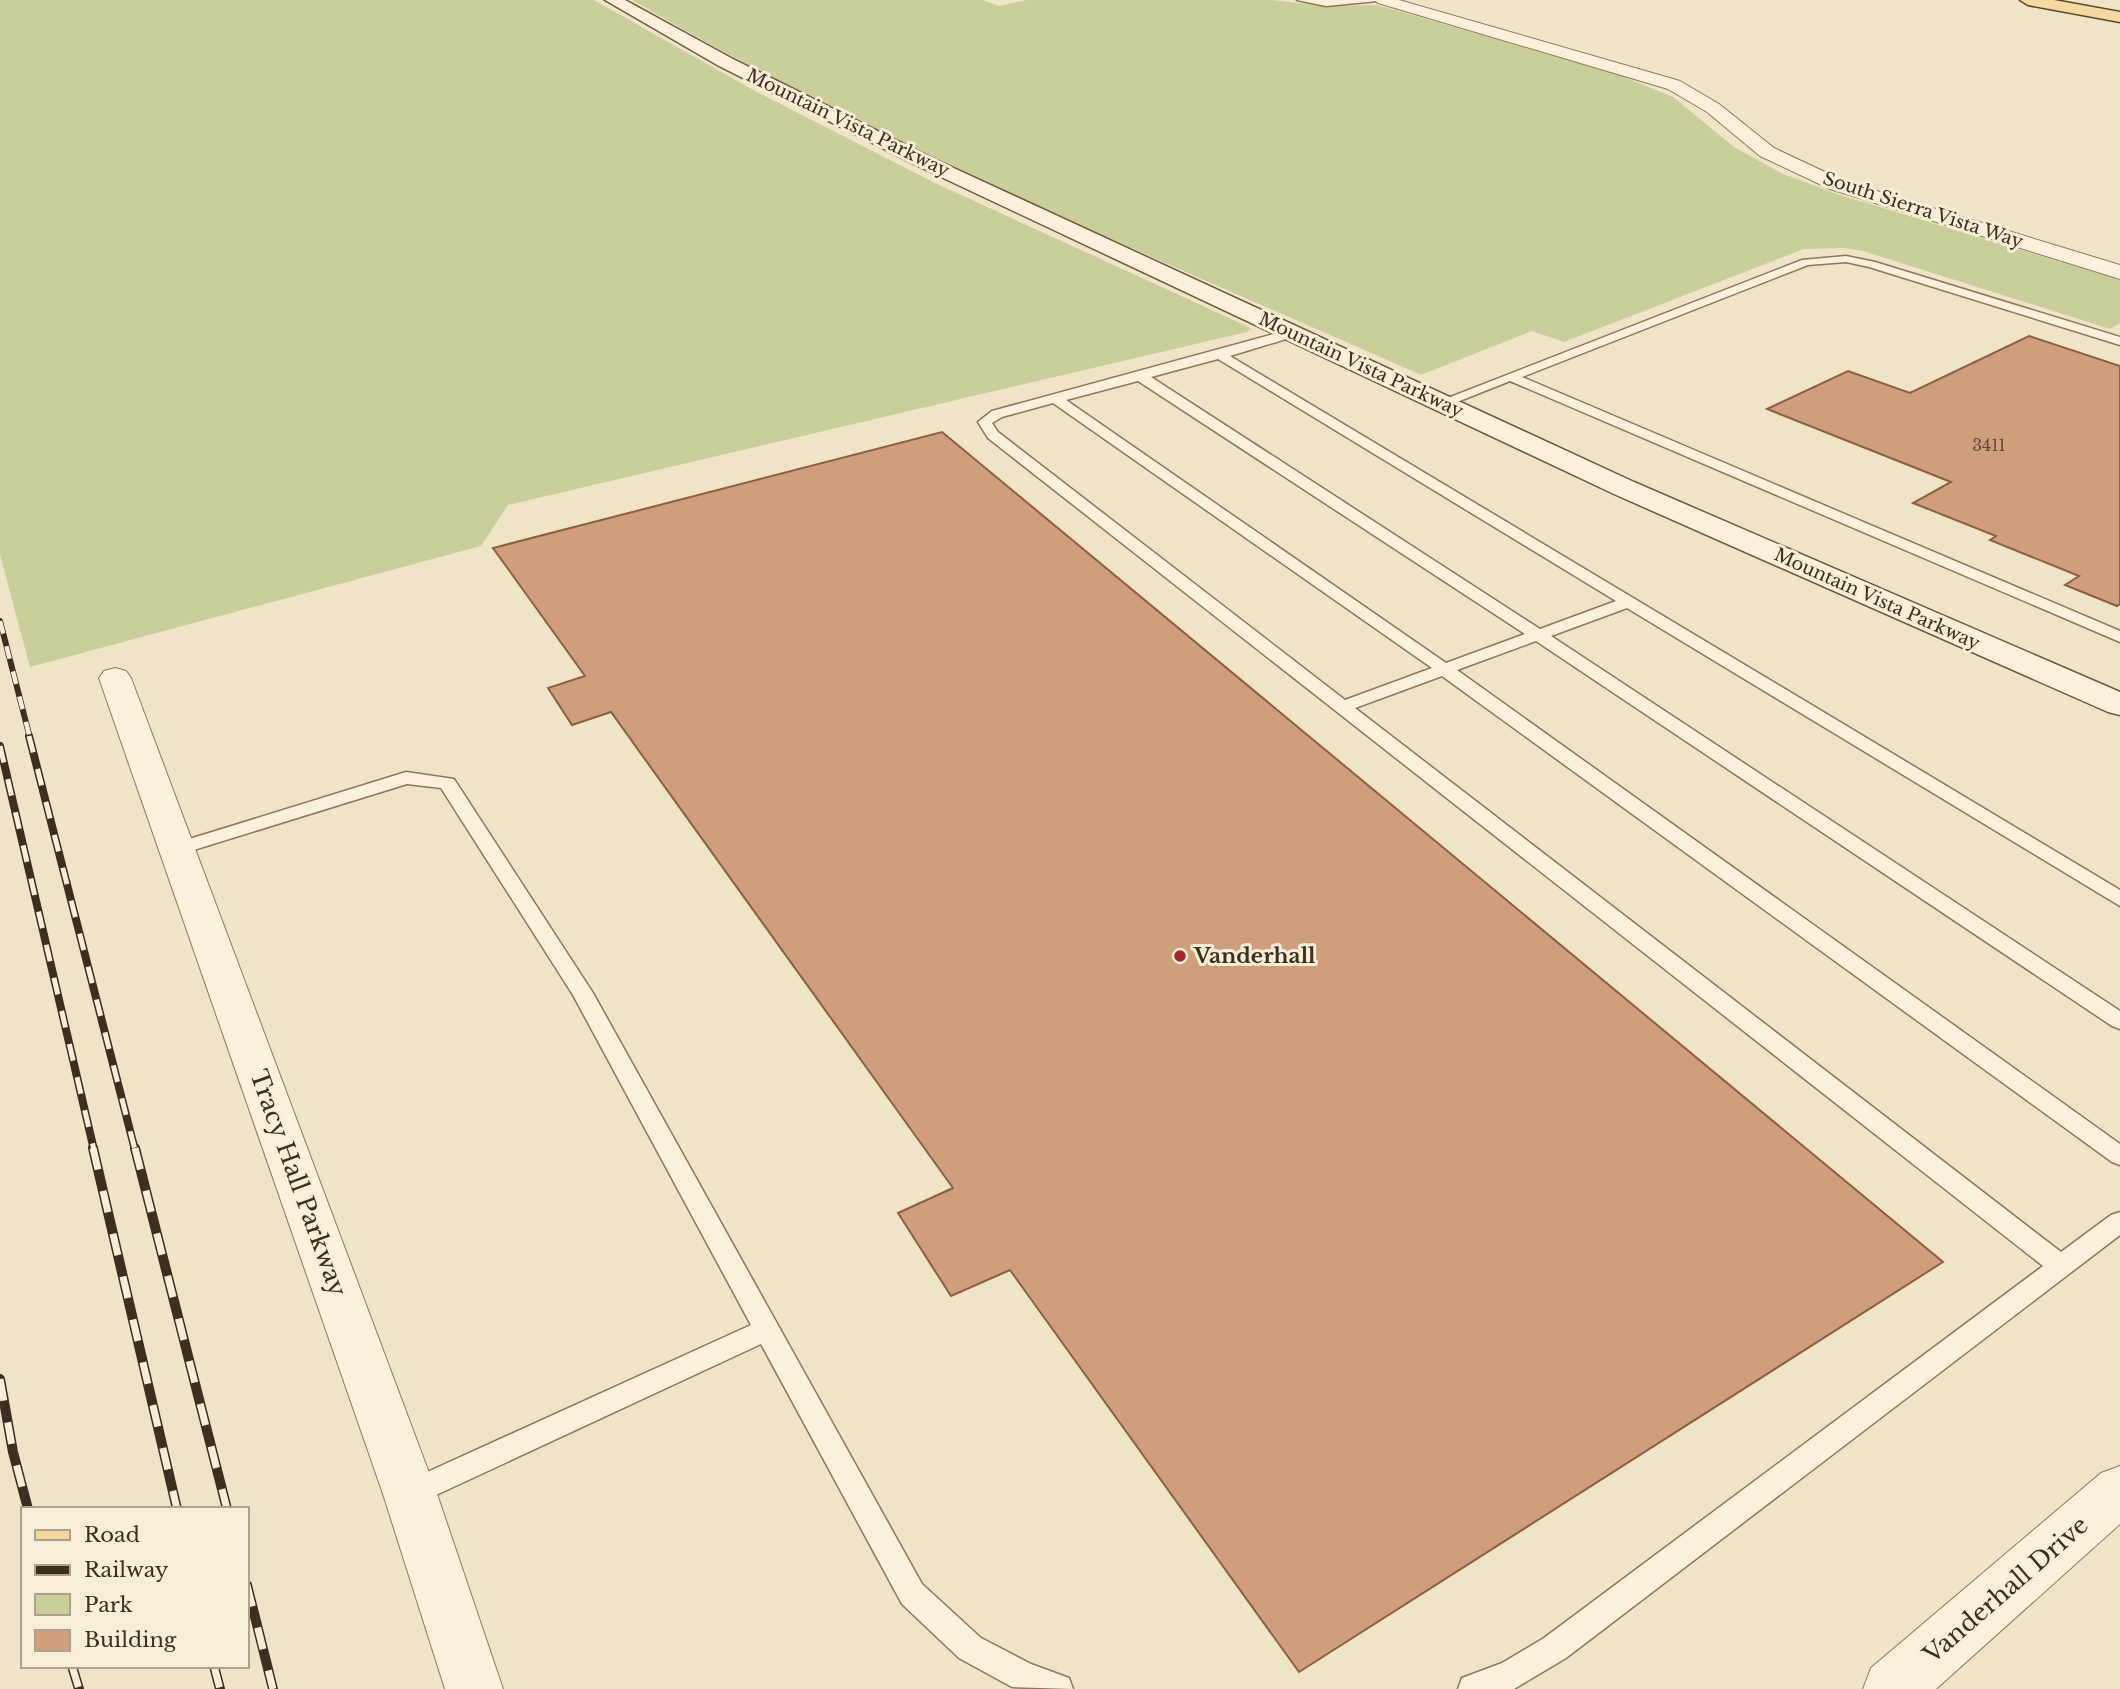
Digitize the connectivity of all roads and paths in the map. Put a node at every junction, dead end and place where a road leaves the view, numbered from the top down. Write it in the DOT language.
graph roads {
  1 [pos="613,0"];
  2 [pos="1301,0"];
  3 [pos="1384,0"];
  4 [pos="2028,0"];
  5 [pos="2120,17"];
  6 [pos="2120,272"];
  7 [pos="1292,333"];
  8 [pos="2120,341"];
  9 [pos="1220,355"];
  10 [pos="1140,376"];
  11 [pos="1513,377"];
  12 [pos="1055,398"];
  13 [pos="1442,403"];
  14 [pos="1626,603"];
  15 [pos="1538,635"];
  16 [pos="2120,637"];
  17 [pos="1444,669"];
  18 [pos="115,678"];
  19 [pos="2120,705"];
  20 [pos="1343,706"];
  21 [pos="177,849"];
  22 [pos="2120,899"];
  23 [pos="2120,1021"];
  24 [pos="2120,1156"];
  25 [pos="2120,1222"];
  26 [pos="2061,1266"];
  27 [pos="767,1329"];
  28 [pos="2120,1490"];
  29 [pos="410,1494"];
  30 [pos="474,1689"];
  31 [pos="1058,1689"];
  32 [pos="1473,1689"];
  33 [pos="1892,1689"];
  1 -- 7 [label="street, Mountain Vista Parkway"];
  2 -- 3 [label="lane"];
  3 -- 6 [label="street, South Sierra Vista Way"];
  4 -- 5 [label="main road"];
  7 -- 9 [label="lane"];
  7 -- 13 [label="street, Mountain Vista Parkway"];
  8 -- 11 [label="lane"];
  9 -- 10 [label="lane"];
  9 -- 14 [label="lane"];
  10 -- 12 [label="lane"];
  10 -- 15 [label="lane"];
  11 -- 13 [label="lane"];
  11 -- 16 [label="lane"];
  12 -- 17 [label="lane"];
  12 -- 20 [label="lane"];
  13 -- 19 [label="street, Mountain Vista Parkway"];
  14 -- 15 [label="lane"];
  14 -- 22 [label="lane"];
  15 -- 17 [label="lane"];
  15 -- 23 [label="lane"];
  17 -- 20 [label="lane"];
  17 -- 24 [label="lane"];
  18 -- 21 [label="street, Tracy Hall Parkway"];
  20 -- 26 [label="lane"];
  21 -- 27 [label="lane"];
  21 -- 29 [label="street, Tracy Hall Parkway"];
  25 -- 26 [label="lane"];
  26 -- 32 [label="lane"];
  27 -- 29 [label="lane"];
  27 -- 31 [label="lane"];
  28 -- 33 [label="street, Vanderhall Drive"];
  29 -- 30 [label="street, Tracy Hall Parkway"];
}
